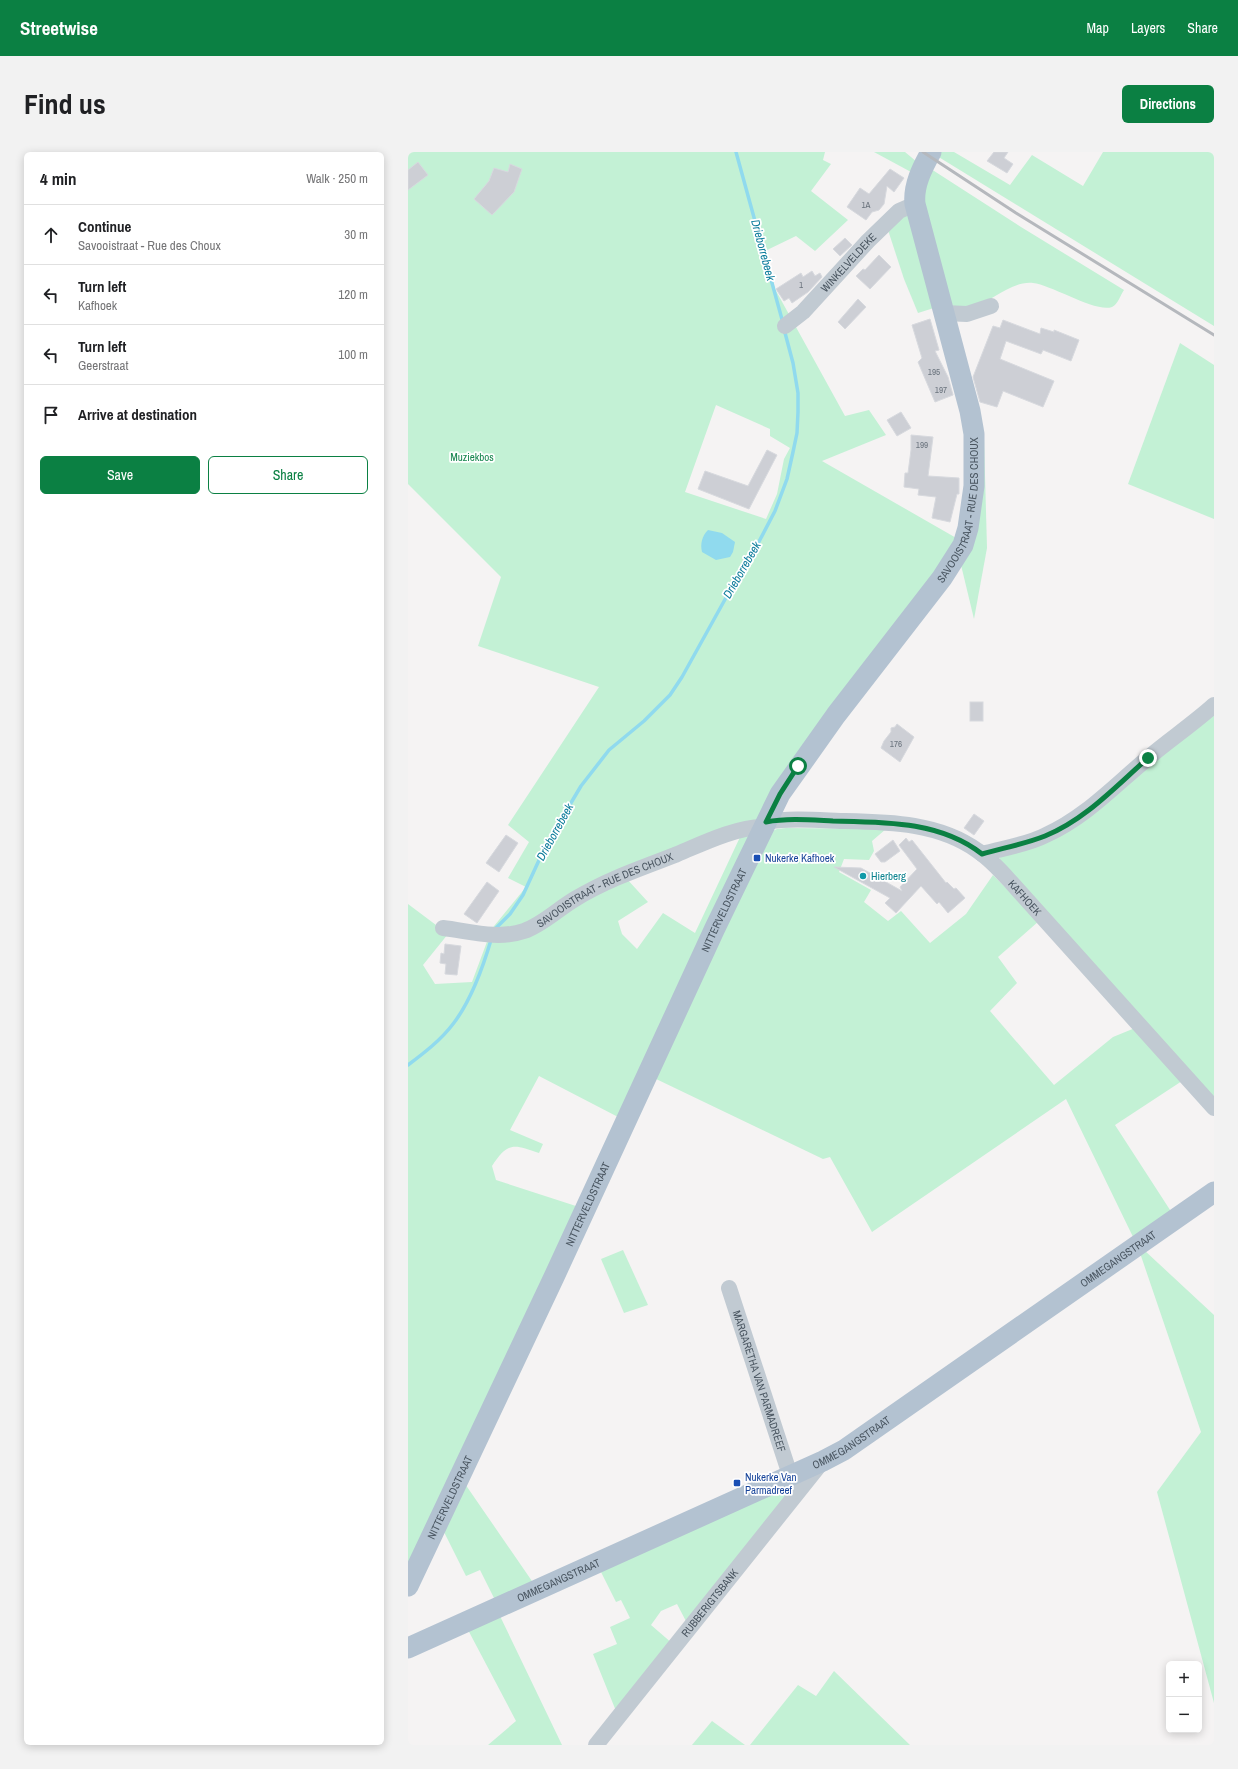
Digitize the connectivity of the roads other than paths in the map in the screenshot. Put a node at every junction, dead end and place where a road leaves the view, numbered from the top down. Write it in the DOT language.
graph roads {
  1 [pos="931,152"];
  2 [pos="915,204"];
  3 [pos="991,306"];
  4 [pos="944,313"];
  5 [pos="785,326"];
  6 [pos="1214,705"];
  7 [pos="765,825"];
  8 [pos="982,854"];
  9 [pos="443,928"];
  10 [pos="1214,1108"];
  11 [pos="1214,1192"];
  12 [pos="729,1288"];
  13 [pos="823,1461"];
  14 [pos="790,1475"];
  15 [pos="408,1586"];
  16 [pos="408,1648"];
  17 [pos="596,1745"];
  1 -- 2 [label="main road, SAVOOISTRAAT - RUE DES CHOUX"];
  2 -- 4 [label="main road, SAVOOISTRAAT - RUE DES CHOUX"];
  2 -- 5 [label="street, WINKELVELDEKE"];
  3 -- 4 [label="street"];
  4 -- 7 [label="main road, SAVOOISTRAAT - RUE DES CHOUX"];
  6 -- 8 [label="street"];
  7 -- 8 [label="street, KAFHOEK"];
  7 -- 9 [label="street, SAVOOISTRAAT - RUE DES CHOUX"];
  7 -- 15 [label="main road, NITTERVELDSTRAAT"];
  8 -- 10 [label="street, KAFHOEK"];
  11 -- 13 [label="main road, OMMEGANGSTRAAT"];
  12 -- 14 [label="street, MARGARETHA VAN PARMADREEF"];
  13 -- 14 [label="main road, OMMEGANGSTRAAT"];
  13 -- 17 [label="street, RUBBERIGTSBANK"];
  14 -- 16 [label="main road, OMMEGANGSTRAAT"];
}
